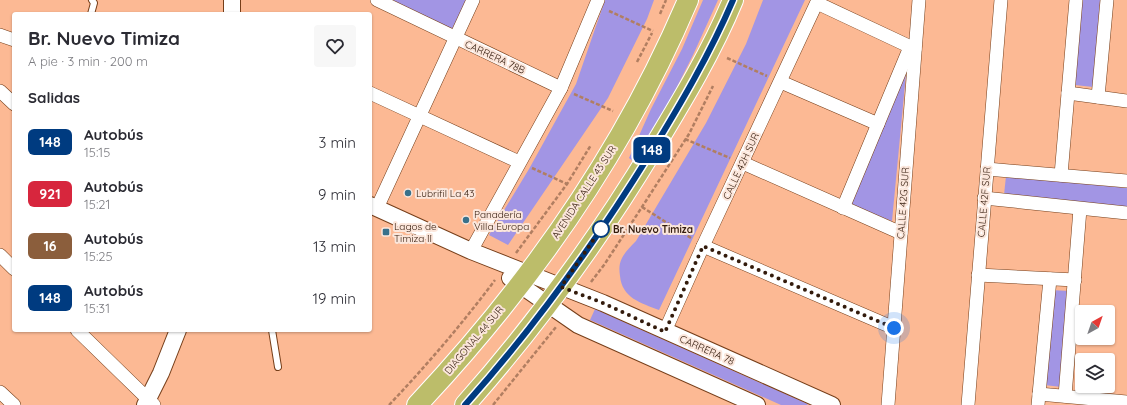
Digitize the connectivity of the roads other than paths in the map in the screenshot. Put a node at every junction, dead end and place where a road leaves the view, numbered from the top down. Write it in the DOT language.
graph roads {
  1 [pos="92,0"];
  2 [pos="232,0"];
  3 [pos="377,0"];
  4 [pos="473,0"];
  5 [pos="688,0"];
  6 [pos="733,0"];
  7 [pos="919,0"];
  8 [pos="1001,0"];
  9 [pos="1076,0"];
  10 [pos="1107,0"];
  11 [pos="592,2"];
  12 [pos="817,2"];
  13 [pos="92,12"];
  14 [pos="232,12"];
  15 [pos="0,35"];
  16 [pos="456,38"];
  17 [pos="12,39"];
  18 [pos="913,48"];
  19 [pos="780,82"];
  20 [pos="561,88"];
  21 [pos="0,91"];
  22 [pos="1068,93"];
  23 [pos="372,94"];
  24 [pos="1098,97"];
  25 [pos="1127,100"];
  26 [pos="12,102"];
  27 [pos="420,116"];
  28 [pos="878,124"];
  29 [pos="519,162"];
  30 [pos="743,163"];
  31 [pos="987,169"];
  32 [pos="1061,175"];
  33 [pos="1127,181"];
  34 [pos="984,198"];
  35 [pos="374,206"];
  36 [pos="843,208"];
  37 [pos="1080,209"];
  38 [pos="1127,213"];
  39 [pos="901,233"];
  40 [pos="703,246"];
  41 [pos="471,251"];
  42 [pos="0,255"];
  43 [pos="12,267"];
  44 [pos="978,276"];
  45 [pos="524,279"];
  46 [pos="1050,279"];
  47 [pos="1075,280"];
  48 [pos="561,287"];
  49 [pos="548,304"];
  50 [pos="894,328"];
  51 [pos="79,332"];
  52 [pos="177,332"];
  53 [pos="272,332"];
  54 [pos="665,332"];
  55 [pos="278,367"];
  56 [pos="0,392"];
  57 [pos="1065,396"];
  58 [pos="1038,399"];
  59 [pos="1127,402"];
  60 [pos="149,403"];
  61 [pos="823,403"];
  62 [pos="14,405"];
  63 [pos="417,405"];
  64 [pos="465,405"];
  65 [pos="756,405"];
  66 [pos="888,405"];
  67 [pos="968,405"];
  1 -- 13 [label="lane"];
  2 -- 14 [label="street"];
  3 -- 16 [label="street, CARRERA 78B"];
  4 -- 16 [label="street"];
  5 -- 45 [label="main road, AVENIDA CALLE 43 SUR"];
  6 -- 48 [label="main road"];
  7 -- 18 [label="street, CALLE 42G SUR"];
  8 -- 31 [label="street, CALLE 42F SUR"];
  9 -- 22 [label="street"];
  10 -- 24 [label="street"];
  11 -- 20 [label="street"];
  12 -- 18 [label="street"];
  12 -- 19 [label="street, CALLE 42H SUR"];
  15 -- 17 [label="street"];
  16 -- 20 [label="street, CARRERA 78B"];
  16 -- 27 [label="street"];
  18 -- 28 [label="street"];
  18 -- 39 [label="street, CALLE 42G SUR"];
  19 -- 28 [label="street"];
  19 -- 30 [label="street, CALLE 42H SUR"];
  20 -- 29 [label="street"];
  21 -- 26 [label="street"];
  22 -- 24 [label="street"];
  22 -- 32 [label="street"];
  23 -- 27 [label="street"];
  24 -- 25 [label="street"];
  27 -- 29 [label="street"];
  27 -- 35 [label="street"];
  28 -- 36 [label="street"];
  29 -- 41 [label="street"];
  30 -- 36 [label="street"];
  30 -- 40 [label="street, CALLE 42H SUR"];
  31 -- 32 [label="street"];
  31 -- 34 [label="street, CALLE 42F SUR"];
  32 -- 33 [label="street"];
  34 -- 37 [label="street"];
  34 -- 44 [label="street, CALLE 42F SUR"];
  35 -- 41 [label="street, CARRERA 78"];
  36 -- 39 [label="street"];
  37 -- 38 [label="street"];
  37 -- 47 [label="street"];
  39 -- 50 [label="street, CALLE 42G SUR"];
  40 -- 50 [label="street"];
  40 -- 54 [label="street, CALLE 42H SUR"];
  41 -- 45 [label="street, CARRERA 78"];
  42 -- 43 [label="street"];
  44 -- 46 [label="street"];
  44 -- 67 [label="street, CALLE 42F SUR"];
  45 -- 48 [label="street, CARRERA 78"];
  45 -- 49 [label="street, CARRERA 78"];
  45 -- 63 [label="main road, DIAGONAL 44 SUR"];
  46 -- 47 [label="street"];
  46 -- 58 [label="street"];
  47 -- 57 [label="street"];
  48 -- 49 [label="main road"];
  48 -- 54 [label="street, CARRERA 78"];
  49 -- 64 [label="main road"];
  49 -- 65 [label="street, CARRERA 78"];
  50 -- 66 [label="street, CALLE 42G SUR"];
  51 -- 60 [label="street"];
  52 -- 60 [label="street"];
  53 -- 55 [label="lane"];
  54 -- 61 [label="street, CARRERA 78"];
  56 -- 62 [label="street"];
  57 -- 58 [label="street"];
  57 -- 59 [label="street"];
}
